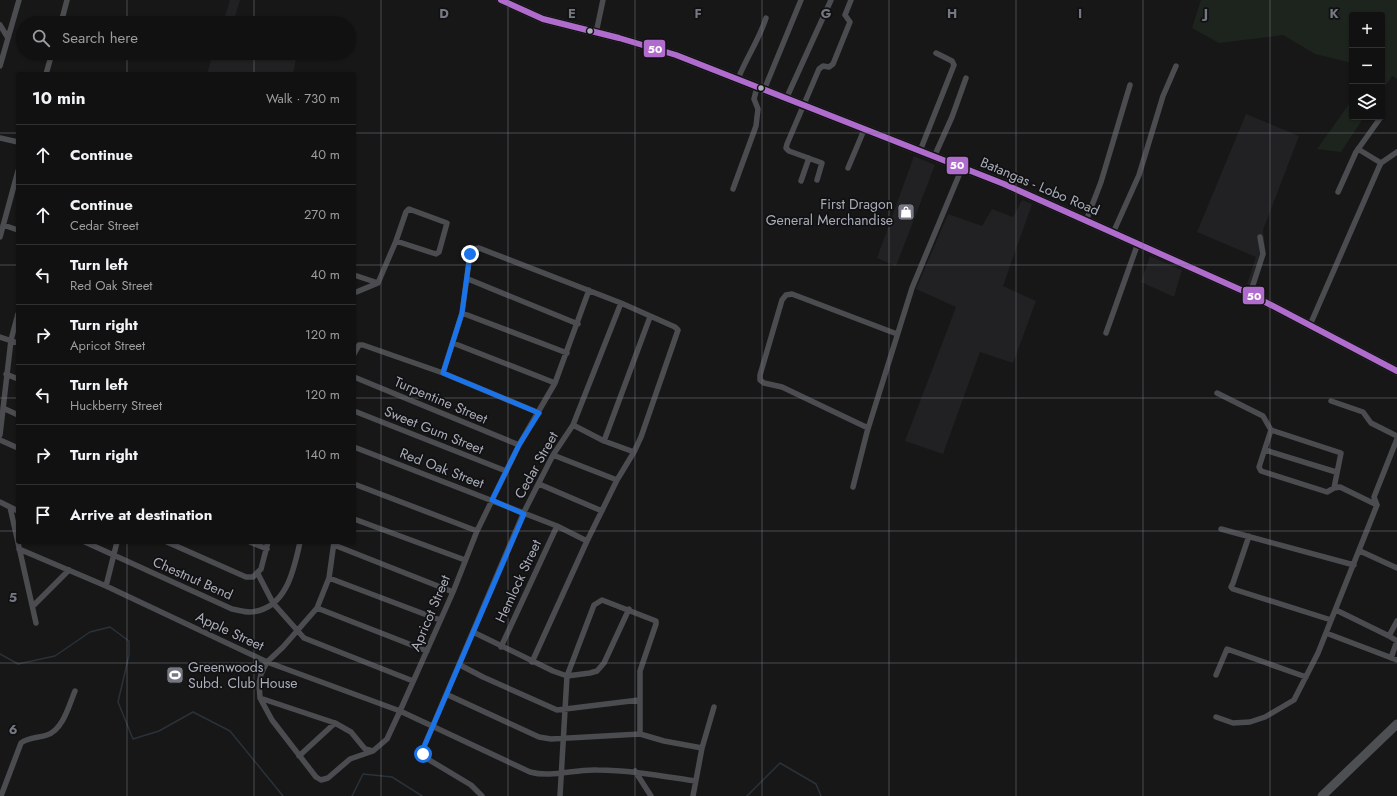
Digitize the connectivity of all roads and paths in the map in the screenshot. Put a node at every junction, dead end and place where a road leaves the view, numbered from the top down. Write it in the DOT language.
graph roads {
  1 [pos="18,0"];
  2 [pos="67,0"];
  3 [pos="501,0"];
  4 [pos="603,0"];
  5 [pos="801,0"];
  6 [pos="831,0"];
  7 [pos="851,0"];
  8 [pos="63,16"];
  9 [pos="766,18"];
  10 [pos="0,25"];
  11 [pos="596,33"];
  12 [pos="8,38"];
  13 [pos="936,53"];
  14 [pos="50,60"];
  15 [pos="0,66"];
  16 [pos="1176,66"];
  17 [pos="47,72"];
  18 [pos="966,78"];
  19 [pos="738,80"];
  20 [pos="1130,85"];
  21 [pos="760,89"];
  22 [pos="786,99"];
  23 [pos="804,106"];
  24 [pos="1379,120"];
  25 [pos="864,130"];
  26 [pos="0,138"];
  27 [pos="16,142"];
  28 [pos="1358,149"];
  29 [pos="920,151"];
  30 [pos="1397,152"];
  31 [pos="934,157"];
  32 [pos="809,158"];
  33 [pos="1381,163"];
  34 [pos="848,168"];
  35 [pos="962,168"];
  36 [pos="16,178"];
  37 [pos="817,180"];
  38 [pos="800,181"];
  39 [pos="733,189"];
  40 [pos="1338,192"];
  41 [pos="1086,221"];
  42 [pos="3,226"];
  43 [pos="16,229"];
  44 [pos="1113,232"];
  45 [pos="0,237"];
  46 [pos="1260,237"];
  47 [pos="396,242"];
  48 [pos="1138,243"];
  49 [pos="356,277"];
  50 [pos="468,279"];
  51 [pos="378,283"];
  52 [pos="589,290"];
  53 [pos="356,292"];
  54 [pos="1250,294"];
  55 [pos="621,303"];
  56 [pos="462,313"];
  57 [pos="650,317"];
  58 [pos="16,321"];
  59 [pos="578,324"];
  60 [pos="1310,325"];
  61 [pos="898,334"];
  62 [pos="1106,334"];
  63 [pos="0,337"];
  64 [pos="11,340"];
  65 [pos="16,342"];
  66 [pos="452,343"];
  67 [pos="356,347"];
  68 [pos="567,353"];
  69 [pos="1397,371"];
  70 [pos="443,373"];
  71 [pos="6,374"];
  72 [pos="16,378"];
  73 [pos="356,378"];
  74 [pos="555,383"];
  75 [pos="1217,393"];
  76 [pos="1331,400"];
  77 [pos="3,408"];
  78 [pos="356,412"];
  79 [pos="539,413"];
  80 [pos="16,414"];
  81 [pos="573,425"];
  82 [pos="868,428"];
  83 [pos="1271,430"];
  84 [pos="0,435"];
  85 [pos="1397,436"];
  86 [pos="1397,439"];
  87 [pos="0,440"];
  88 [pos="604,441"];
  89 [pos="519,445"];
  90 [pos="16,447"];
  91 [pos="356,448"];
  92 [pos="1265,450"];
  93 [pos="634,452"];
  94 [pos="553,455"];
  95 [pos="506,471"];
  96 [pos="1336,472"];
  97 [pos="617,480"];
  98 [pos="539,484"];
  99 [pos="356,485"];
  100 [pos="853,487"];
  101 [pos="1334,488"];
  102 [pos="492,500"];
  103 [pos="0,502"];
  104 [pos="1377,505"];
  105 [pos="10,507"];
  106 [pos="16,510"];
  107 [pos="602,511"];
  108 [pos="524,514"];
  109 [pos="356,520"];
  110 [pos="557,526"];
  111 [pos="1221,529"];
  112 [pos="477,531"];
  113 [pos="16,535"];
  114 [pos="1250,536"];
  115 [pos="587,541"];
  116 [pos="18,544"];
  117 [pos="90,544"];
  118 [pos="117,544"];
  119 [pos="171,544"];
  120 [pos="255,544"];
  121 [pos="268,544"];
  122 [pos="300,544"];
  123 [pos="334,544"];
  124 [pos="336,544"];
  125 [pos="19,549"];
  126 [pos="267,549"];
  127 [pos="1360,550"];
  128 [pos="115,555"];
  129 [pos="466,560"];
  130 [pos="1354,565"];
  131 [pos="1397,568"];
  132 [pos="69,570"];
  133 [pos="258,574"];
  134 [pos="329,578"];
  135 [pos="106,586"];
  136 [pos="453,592"];
  137 [pos="273,603"];
  138 [pos="33,606"];
  139 [pos="317,608"];
  140 [pos="629,609"];
  141 [pos="1336,610"];
  142 [pos="440,620"];
  143 [pos="1331,620"];
  144 [pos="1397,621"];
  145 [pos="36,623"];
  146 [pos="298,631"];
  147 [pos="473,632"];
  148 [pos="1326,633"];
  149 [pos="1389,636"];
  150 [pos="501,647"];
  151 [pos="427,651"];
  152 [pos="1391,658"];
  153 [pos="1397,660"];
  154 [pos="267,662"];
  155 [pos="532,662"];
  156 [pos="460,665"];
  157 [pos="1216,675"];
  158 [pos="568,676"];
  159 [pos="1306,677"];
  160 [pos="413,681"];
  161 [pos="75,691"];
  162 [pos="448,695"];
  163 [pos="260,698"];
  164 [pos="640,700"];
  165 [pos="714,707"];
  166 [pos="566,709"];
  167 [pos="400,711"];
  168 [pos="1216,717"];
  169 [pos="335,722"];
  170 [pos="1397,724"];
  171 [pos="433,727"];
  172 [pos="640,734"];
  173 [pos="565,738"];
  174 [pos="702,748"];
  175 [pos="373,751"];
  176 [pos="299,756"];
  177 [pos="635,771"];
  178 [pos="562,772"];
  179 [pos="695,781"];
  180 [pos="1,796"];
  181 [pos="482,796"];
  182 [pos="560,796"];
  183 [pos="651,796"];
  184 [pos="693,796"];
  185 [pos="1322,796"];
  1 -- 12 [label="street"];
  2 -- 8 [label="street"];
  3 -- 11 [label="main road, Batangas - Lobo Road"];
  4 -- 11 [label="street"];
  5 -- 21 [label="street"];
  6 -- 22 [label="street"];
  7 -- 23 [label="street"];
  9 -- 19 [label="street"];
  10 -- 12 [label="street"];
  11 -- 19 [label="main road, Batangas - Lobo Road"];
  12 -- 15 [label="street"];
  13 -- 29 [label="street"];
  14 -- 17 [label="street"];
  16 -- 44 [label="street"];
  18 -- 31 [label="street"];
  19 -- 21 [label="main road, Batangas - Lobo Road"];
  20 -- 41 [label="street"];
  21 -- 22 [label="main road, Batangas - Lobo Road"];
  21 -- 39 [label="street"];
  22 -- 23 [label="main road, Batangas - Lobo Road"];
  23 -- 25 [label="main road, Batangas - Lobo Road"];
  23 -- 32 [label="street"];
  24 -- 28 [label="street"];
  25 -- 29 [label="main road, Batangas - Lobo Road"];
  25 -- 34 [label="street"];
  26 -- 27 [label="street"];
  28 -- 33 [label="street"];
  28 -- 40 [label="street"];
  29 -- 31 [label="main road, Batangas - Lobo Road"];
  30 -- 33 [label="street"];
  31 -- 35 [label="main road, Batangas - Lobo Road"];
  32 -- 37 [label="street"];
  32 -- 38 [label="street"];
  33 -- 60 [label="street"];
  35 -- 41 [label="main road, Batangas - Lobo Road"];
  35 -- 61 [label="street"];
  36 -- 42 [label="street"];
  41 -- 44 [label="main road, Batangas - Lobo Road"];
  42 -- 43 [label="street"];
  42 -- 45 [label="street"];
  44 -- 48 [label="main road, Batangas - Lobo Road"];
  46 -- 54 [label="street"];
  47 -- 47 [label="street"];
  47 -- 51 [label="street"];
  48 -- 54 [label="main road, Batangas - Lobo Road"];
  48 -- 62 [label="street"];
  49 -- 51 [label="street"];
  50 -- 52 [label="street"];
  50 -- 56 [label="street"];
  50 -- 59 [label="street"];
  51 -- 53 [label="street"];
  52 -- 55 [label="street"];
  52 -- 59 [label="street, Apricot Street"];
  54 -- 60 [label="main road, Batangas - Lobo Road"];
  55 -- 57 [label="street"];
  55 -- 81 [label="street, Cedar Street"];
  56 -- 66 [label="street"];
  56 -- 68 [label="street"];
  57 -- 88 [label="street"];
  57 -- 93 [label="street"];
  58 -- 64 [label="street"];
  59 -- 68 [label="street, Apricot Street"];
  60 -- 69 [label="main road, Batangas - Lobo Road"];
  61 -- 82 [label="street"];
  61 -- 82 [label="street"];
  63 -- 64 [label="street"];
  64 -- 65 [label="street"];
  64 -- 71 [label="street"];
  66 -- 70 [label="street"];
  66 -- 74 [label="street"];
  67 -- 70 [label="street"];
  68 -- 74 [label="street, Apricot Street"];
  70 -- 79 [label="street"];
  71 -- 72 [label="street"];
  71 -- 77 [label="street"];
  73 -- 89 [label="street, Turpentine Street"];
  74 -- 79 [label="street, Apricot Street"];
  75 -- 83 [label="street"];
  76 -- 85 [label="street"];
  77 -- 80 [label="street"];
  77 -- 84 [label="street"];
  78 -- 95 [label="street, Sweet Gum Street"];
  79 -- 89 [label="street, Apricot Street"];
  81 -- 88 [label="street"];
  81 -- 94 [label="street, Cedar Street"];
  82 -- 100 [label="street"];
  83 -- 92 [label="street"];
  83 -- 96 [label="street"];
  86 -- 104 [label="street"];
  87 -- 90 [label="street"];
  88 -- 93 [label="street"];
  89 -- 95 [label="street, Apricot Street"];
  91 -- 102 [label="street, Red Oak Street"];
  92 -- 96 [label="street"];
  92 -- 101 [label="street"];
  93 -- 97 [label="street"];
  94 -- 97 [label="street"];
  94 -- 98 [label="street, Cedar Street"];
  95 -- 102 [label="street, Apricot Street"];
  96 -- 101 [label="street"];
  97 -- 107 [label="street"];
  98 -- 107 [label="street"];
  98 -- 108 [label="street, Cedar Street"];
  99 -- 112 [label="street"];
  101 -- 104 [label="street"];
  102 -- 108 [label="street, Red Oak Street"];
  102 -- 112 [label="street, Apricot Street"];
  103 -- 105 [label="street"];
  104 -- 127 [label="street"];
  105 -- 106 [label="street"];
  105 -- 113 [label="street"];
  107 -- 115 [label="street"];
  108 -- 110 [label="street, Red Oak Street"];
  108 -- 147 [label="street, Cedar Street"];
  109 -- 129 [label="street"];
  110 -- 115 [label="street, Red Oak Street"];
  110 -- 150 [label="street, Hemlock Street"];
  111 -- 114 [label="street"];
  112 -- 129 [label="street, Apricot Street"];
  114 -- 130 [label="street"];
  114 -- 143 [label="street"];
  115 -- 155 [label="street"];
  116 -- 125 [label="street"];
  117 -- 128 [label="street, Chestnut Bend"];
  118 -- 128 [label="street"];
  119 -- 133 [label="street"];
  120 -- 126 [label="street"];
  121 -- 126 [label="street"];
  122 -- 137 [label="street, Chestnut Bend"];
  123 -- 134 [label="street"];
  124 -- 136 [label="street"];
  125 -- 132 [label="street, Apple Street"];
  125 -- 138 [label="street"];
  126 -- 133 [label="street"];
  127 -- 130 [label="street"];
  127 -- 131 [label="street"];
  128 -- 135 [label="street"];
  128 -- 137 [label="street, Chestnut Bend"];
  129 -- 136 [label="street, Apricot Street"];
  130 -- 141 [label="street"];
  132 -- 135 [label="street, Apple Street"];
  132 -- 138 [label="street"];
  133 -- 137 [label="street"];
  134 -- 139 [label="street"];
  134 -- 142 [label="street"];
  135 -- 154 [label="street, Apple Street"];
  136 -- 142 [label="street, Apricot Street"];
  137 -- 146 [label="street"];
  138 -- 145 [label="street"];
  139 -- 146 [label="street"];
  139 -- 151 [label="street"];
  140 -- 158 [label="street"];
  140 -- 158 [label="street"];
  140 -- 164 [label="street"];
  141 -- 143 [label="street"];
  141 -- 149 [label="street"];
  142 -- 151 [label="street, Apricot Street"];
  143 -- 148 [label="street"];
  144 -- 149 [label="street"];
  146 -- 154 [label="street"];
  146 -- 160 [label="street"];
  147 -- 150 [label="street"];
  147 -- 156 [label="street, Cedar Street"];
  148 -- 152 [label="street"];
  148 -- 159 [label="street"];
  149 -- 152 [label="street"];
  150 -- 155 [label="street"];
  151 -- 160 [label="street, Apricot Street"];
  152 -- 153 [label="street"];
  154 -- 163 [label="street"];
  154 -- 167 [label="street, Apple Street"];
  155 -- 158 [label="street"];
  156 -- 162 [label="street, Cedar Street"];
  156 -- 166 [label="street"];
  157 -- 159 [label="street"];
  158 -- 166 [label="street"];
  159 -- 168 [label="street"];
  160 -- 167 [label="street, Apricot Street"];
  161 -- 180 [label="street"];
  162 -- 171 [label="street, Cedar Street"];
  162 -- 173 [label="street"];
  163 -- 169 [label="street"];
  163 -- 176 [label="street"];
  164 -- 166 [label="street"];
  164 -- 172 [label="street"];
  165 -- 174 [label="street"];
  166 -- 173 [label="street"];
  167 -- 171 [label="street, Apple Street"];
  167 -- 175 [label="street, Apricot Street"];
  169 -- 175 [label="street"];
  169 -- 176 [label="street"];
  170 -- 185 [label="main road"];
  171 -- 178 [label="street, Apple Street"];
  171 -- 181 [label="street, Cedar Street"];
  172 -- 173 [label="street"];
  172 -- 174 [label="street"];
  173 -- 178 [label="street"];
  174 -- 179 [label="street"];
  175 -- 176 [label="street"];
  177 -- 178 [label="street, Apple Street"];
  177 -- 179 [label="street, Apple Street"];
  177 -- 183 [label="street"];
  178 -- 182 [label="street"];
  179 -- 184 [label="street"];
}
